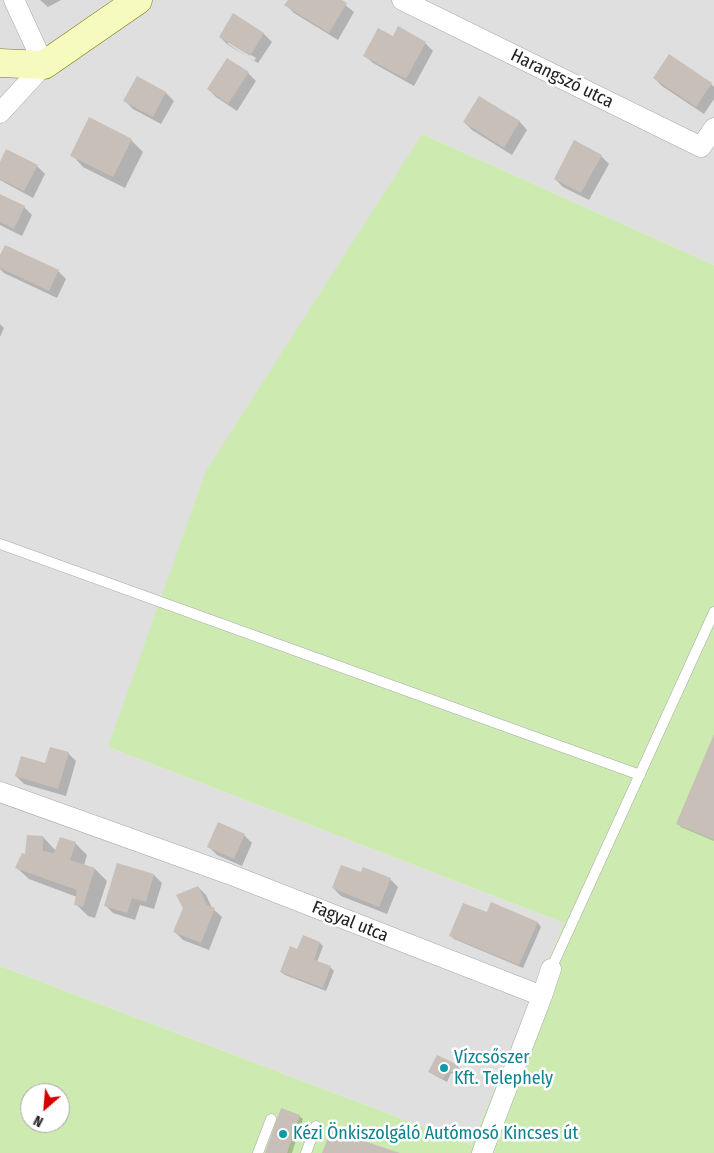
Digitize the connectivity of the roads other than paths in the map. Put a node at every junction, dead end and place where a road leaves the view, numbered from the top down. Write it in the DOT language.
graph roads {
  1 [pos="14,0"];
  2 [pos="138,0"];
  3 [pos="402,0"];
  4 [pos="0,63"];
  5 [pos="44,65"];
  6 [pos="0,113"];
  7 [pos="714,128"];
  8 [pos="0,544"];
  9 [pos="714,612"];
  10 [pos="640,775"];
  11 [pos="0,792"];
  12 [pos="552,969"];
  13 [pos="542,996"];
  14 [pos="271,1118"];
  15 [pos="316,1126"];
  16 [pos="258,1153"];
  17 [pos="306,1153"];
  18 [pos="482,1153"];
  1 -- 5 [label="street"];
  2 -- 5 [label="street"];
  3 -- 7 [label="street, Harangszó utca"];
  4 -- 5 [label="street"];
  5 -- 6 [label="street"];
  8 -- 10 [label="lane"];
  9 -- 10 [label="lane"];
  10 -- 12 [label="lane"];
  11 -- 13 [label="street, Fagyal utca"];
  12 -- 13 [label="street"];
  13 -- 18 [label="street"];
  14 -- 16 [label="lane"];
  15 -- 17 [label="lane"];
}
